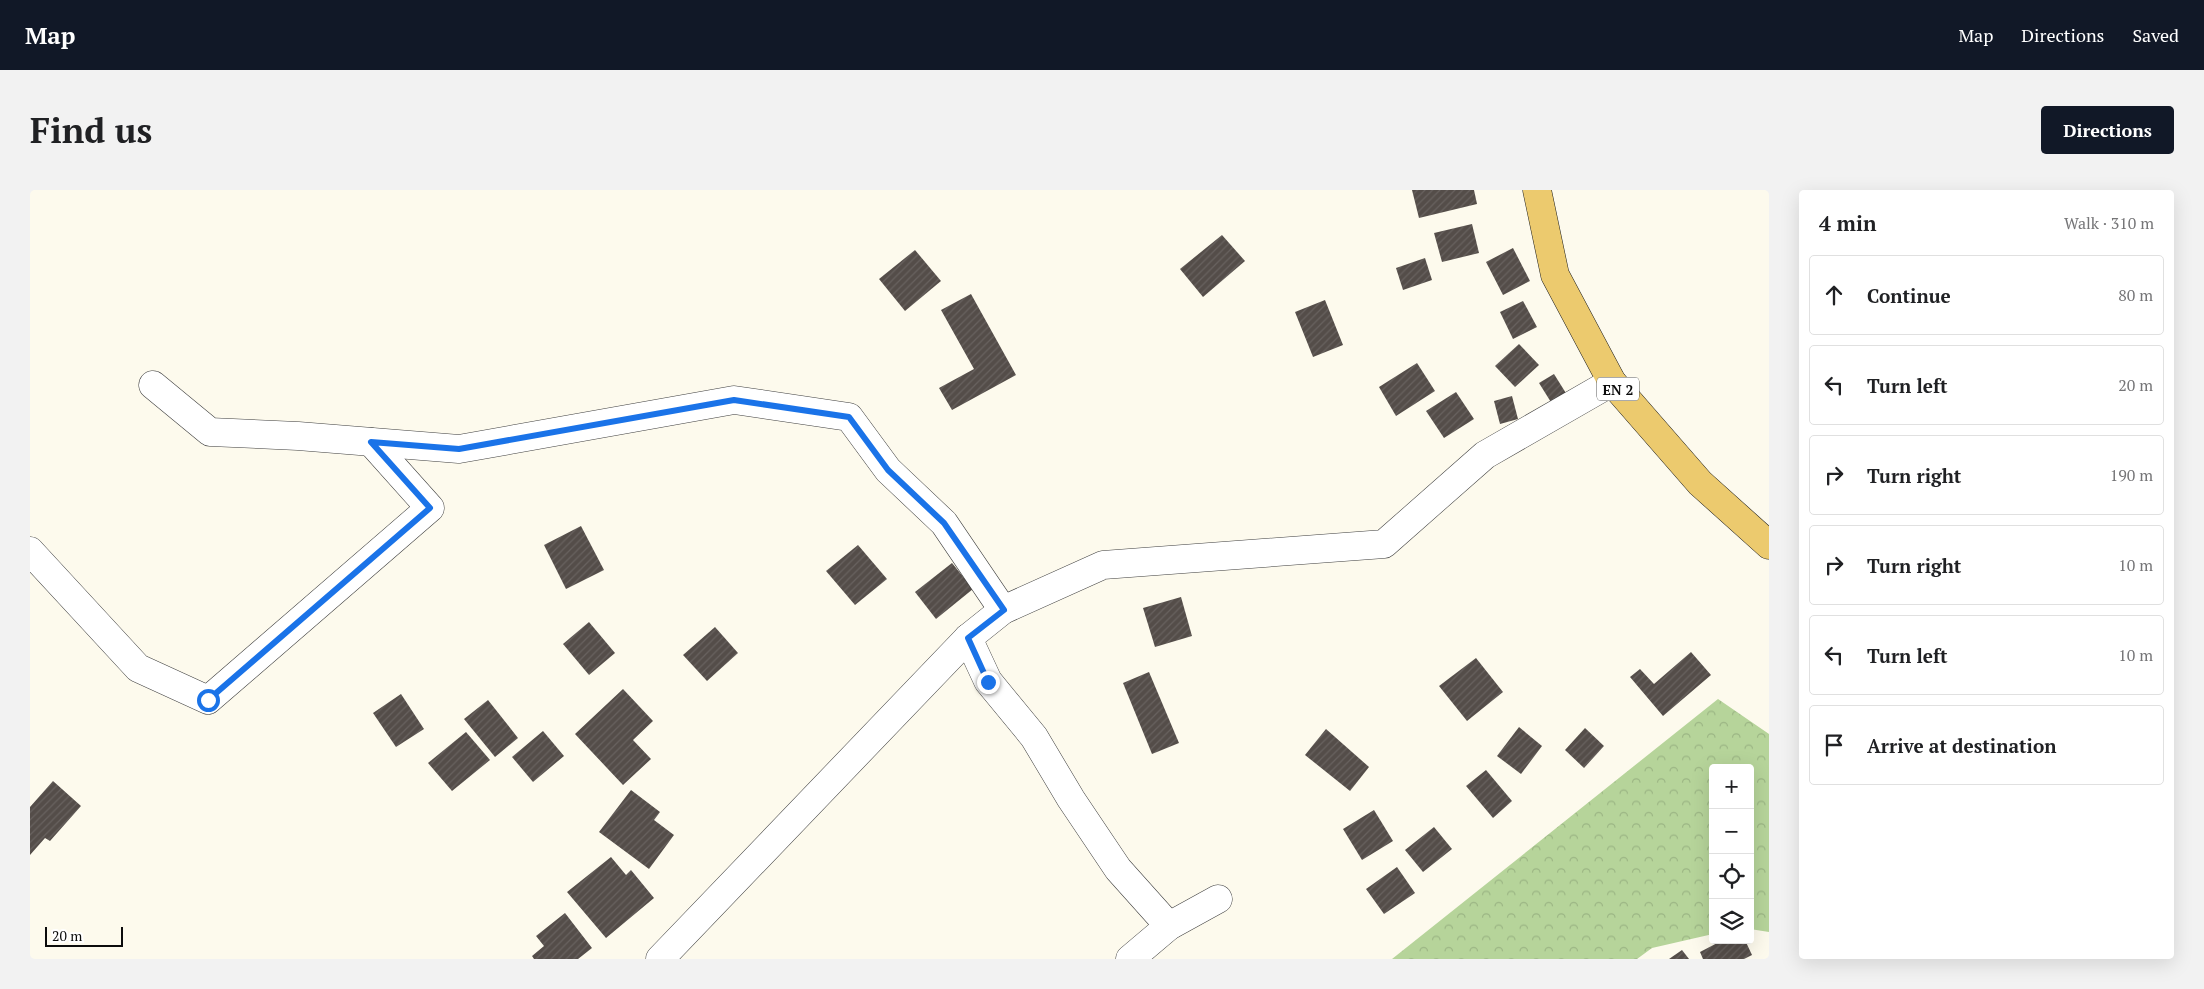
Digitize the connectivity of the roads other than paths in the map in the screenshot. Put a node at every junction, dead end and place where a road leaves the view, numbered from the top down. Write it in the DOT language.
graph roads {
  1 [pos="1537,190"];
  2 [pos="1612,382"];
  3 [pos="153,384"];
  4 [pos="371,442"];
  5 [pos="1769,546"];
  6 [pos="30,552"];
  7 [pos="1004,610"];
  8 [pos="968,638"];
  9 [pos="1218,899"];
  10 [pos="1169,926"];
  11 [pos="660,959"];
  12 [pos="1130,959"];
  1 -- 2 [label="main road, EN 2"];
  2 -- 5 [label="main road, EN 2"];
  2 -- 7 [label="street"];
  3 -- 4 [label="street"];
  4 -- 6 [label="street"];
  4 -- 7 [label="street"];
  7 -- 8 [label="street"];
  8 -- 10 [label="street"];
  8 -- 11 [label="street"];
  9 -- 10 [label="street"];
  10 -- 12 [label="street"];
}
